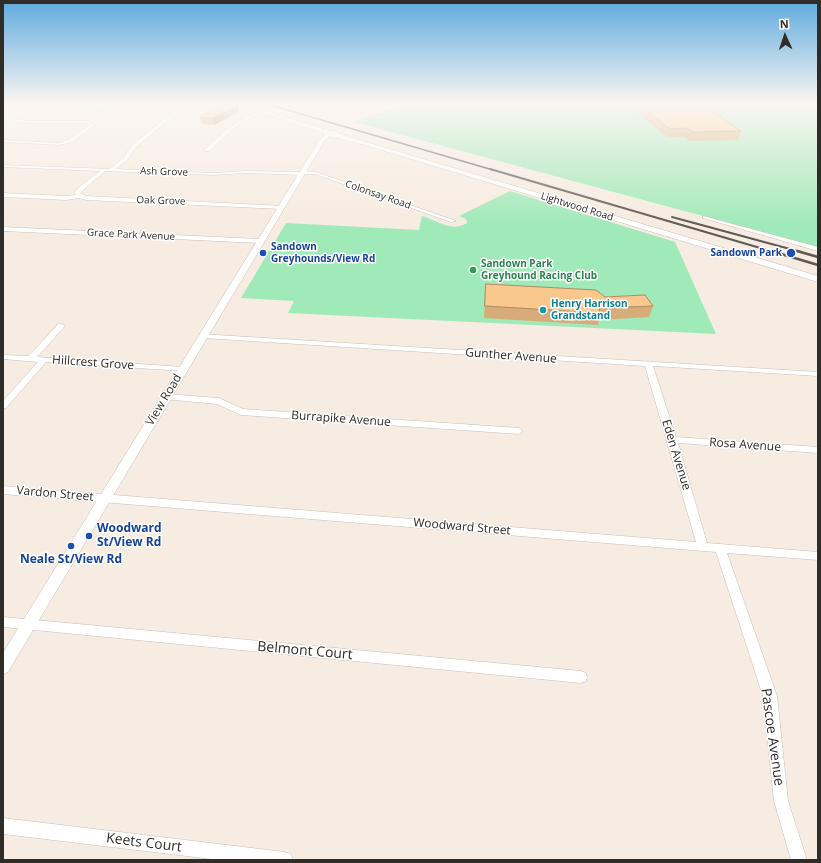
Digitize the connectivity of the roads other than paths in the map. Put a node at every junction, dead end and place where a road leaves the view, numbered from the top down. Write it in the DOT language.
graph roads {
  1 [pos="137,144"];
  2 [pos="212,144"];
  3 [pos="320,144"];
  4 [pos="370,144"];
  5 [pos="207,150"];
  6 [pos="3,166"];
  7 [pos="104,170"];
  8 [pos="111,170"];
  9 [pos="302,173"];
  10 [pos="3,195"];
  11 [pos="79,196"];
  12 [pos="282,207"];
  13 [pos="705,217"];
  14 [pos="453,221"];
  15 [pos="3,229"];
  16 [pos="260,241"];
  17 [pos="818,249"];
  18 [pos="818,279"];
  19 [pos="61,326"];
  20 [pos="203,336"];
  21 [pos="3,357"];
  22 [pos="31,359"];
  23 [pos="44,360"];
  24 [pos="648,364"];
  25 [pos="183,369"];
  26 [pos="818,374"];
  27 [pos="166,397"];
  28 [pos="3,406"];
  29 [pos="519,431"];
  30 [pos="672,440"];
  31 [pos="818,450"];
  32 [pos="3,490"];
  33 [pos="106,498"];
  34 [pos="703,546"];
  35 [pos="720,548"];
  36 [pos="818,556"];
  37 [pos="3,622"];
  38 [pos="29,625"];
  39 [pos="3,667"];
  40 [pos="581,678"];
  41 [pos="3,826"];
  42 [pos="285,860"];
  43 [pos="798,860"];
  1 -- 8 [label="street"];
  2 -- 5 [label="street"];
  3 -- 9 [label="street, View Road"];
  4 -- 18 [label="main road, Lightwood Road"];
  6 -- 7 [label="street, Ash Grove"];
  7 -- 8 [label="street, Ash Grove"];
  7 -- 11 [label="street"];
  8 -- 9 [label="street, Ash Grove"];
  9 -- 12 [label="street, View Road"];
  9 -- 14 [label="street, Colonsay Road"];
  10 -- 11 [label="street, Oak Grove"];
  11 -- 12 [label="street, Oak Grove"];
  12 -- 16 [label="street, View Road"];
  13 -- 17 [label="street"];
  15 -- 16 [label="street, Grace Park Avenue"];
  16 -- 20 [label="street, View Road"];
  19 -- 22 [label="street"];
  20 -- 24 [label="street, Gunther Avenue"];
  20 -- 25 [label="street, View Road"];
  21 -- 22 [label="street, Hillcrest Grove"];
  22 -- 23 [label="street, Hillcrest Grove"];
  23 -- 25 [label="street, Hillcrest Grove"];
  23 -- 28 [label="street"];
  24 -- 26 [label="street, Gunther Avenue"];
  24 -- 30 [label="street, Eden Avenue"];
  25 -- 27 [label="street, View Road"];
  27 -- 29 [label="street, Burrapike Avenue"];
  27 -- 33 [label="street, View Road"];
  30 -- 31 [label="street, Rosa Avenue"];
  30 -- 34 [label="street, Eden Avenue"];
  32 -- 33 [label="street, Vardon Street"];
  33 -- 34 [label="street, Woodward Street"];
  33 -- 38 [label="street, View Road"];
  34 -- 35 [label="street, Woodward Street"];
  35 -- 36 [label="street, Woodward Street"];
  35 -- 43 [label="street, Pascoe Avenue"];
  37 -- 38 [label="street, Belmont Court"];
  38 -- 39 [label="street, View Road"];
  38 -- 40 [label="street, Belmont Court"];
  41 -- 42 [label="street, Keets Court"];
}
